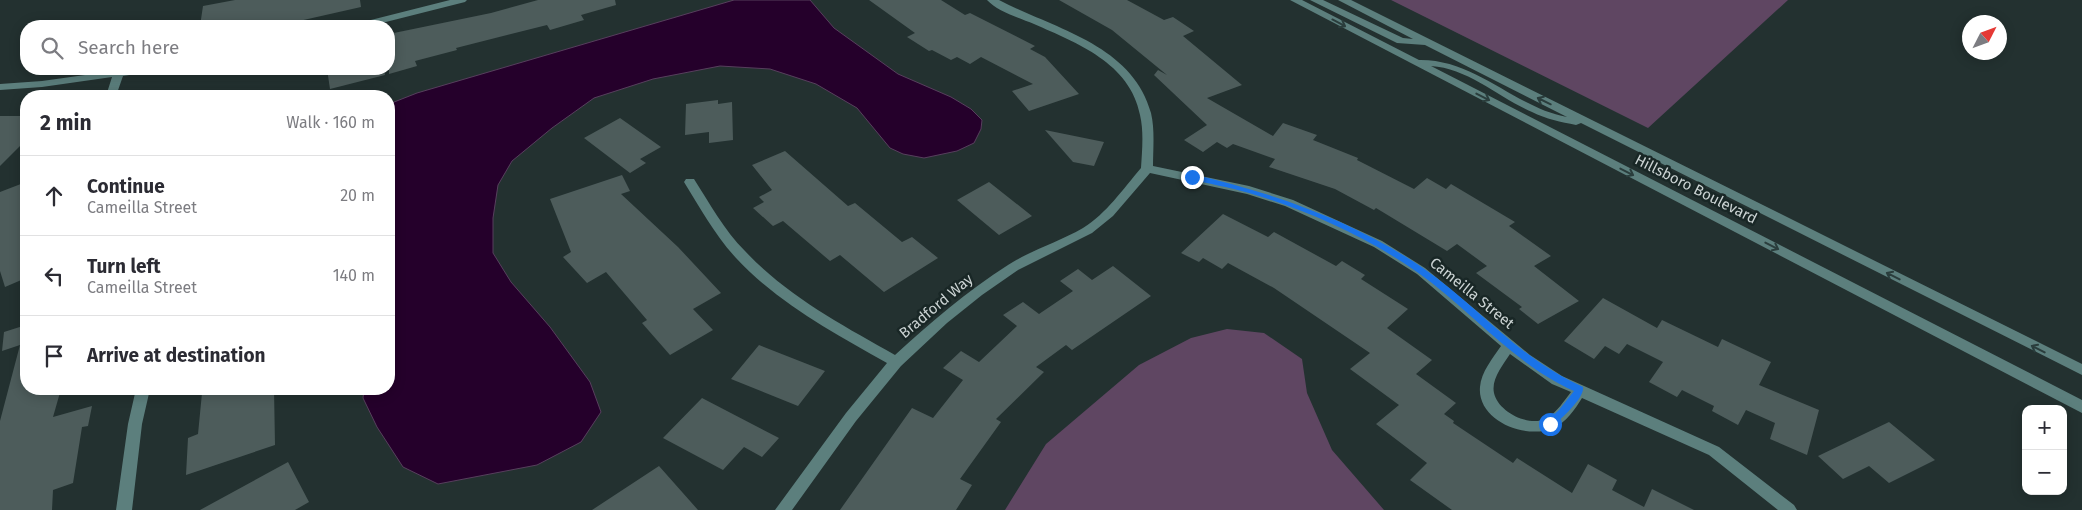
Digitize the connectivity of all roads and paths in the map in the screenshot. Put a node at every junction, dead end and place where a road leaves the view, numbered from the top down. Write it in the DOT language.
graph roads {
  1 [pos="462,0"];
  2 [pos="992,0"];
  3 [pos="1296,0"];
  4 [pos="1316,0"];
  5 [pos="1343,0"];
  6 [pos="383,20"];
  7 [pos="1429,44"];
  8 [pos="1416,63"];
  9 [pos="109,75"];
  10 [pos="118,75"];
  11 [pos="0,87"];
  12 [pos="113,90"];
  13 [pos="1596,126"];
  14 [pos="1147,169"];
  15 [pos="690,182"];
  16 [pos="1509,345"];
  17 [pos="896,362"];
  18 [pos="2082,370"];
  19 [pos="1580,390"];
  20 [pos="142,395"];
  21 [pos="2082,406"];
  22 [pos="124,510"];
  23 [pos="783,510"];
  24 [pos="1789,510"];
  1 -- 6 [label="street"];
  2 -- 14 [label="street"];
  3 -- 8 [label="street, Hillsboro Boulevard, one-way"];
  4 -- 7 [label="street"];
  5 -- 7 [label="street, Hillsboro Boulevard"];
  13 -- 7 [label="street, Hillsboro Boulevard, one-way"];
  8 -- 13 [label="street"];
  8 -- 21 [label="street, Hillsboro Boulevard, one-way"];
  9 -- 11 [label="street"];
  10 -- 12 [label="street"];
  18 -- 13 [label="street, Hillsboro Boulevard, one-way"];
  14 -- 16 [label="street, Cameilla Street"];
  14 -- 17 [label="street, Bradford Way"];
  15 -- 17 [label="street"];
  16 -- 19 [label="street, Cameilla Street"];
  16 -- 19 [label="street, Cameilla Street"];
  17 -- 23 [label="street, Bradford Way"];
  19 -- 24 [label="street, Cameilla Street"];
  20 -- 22 [label="street"];
}
